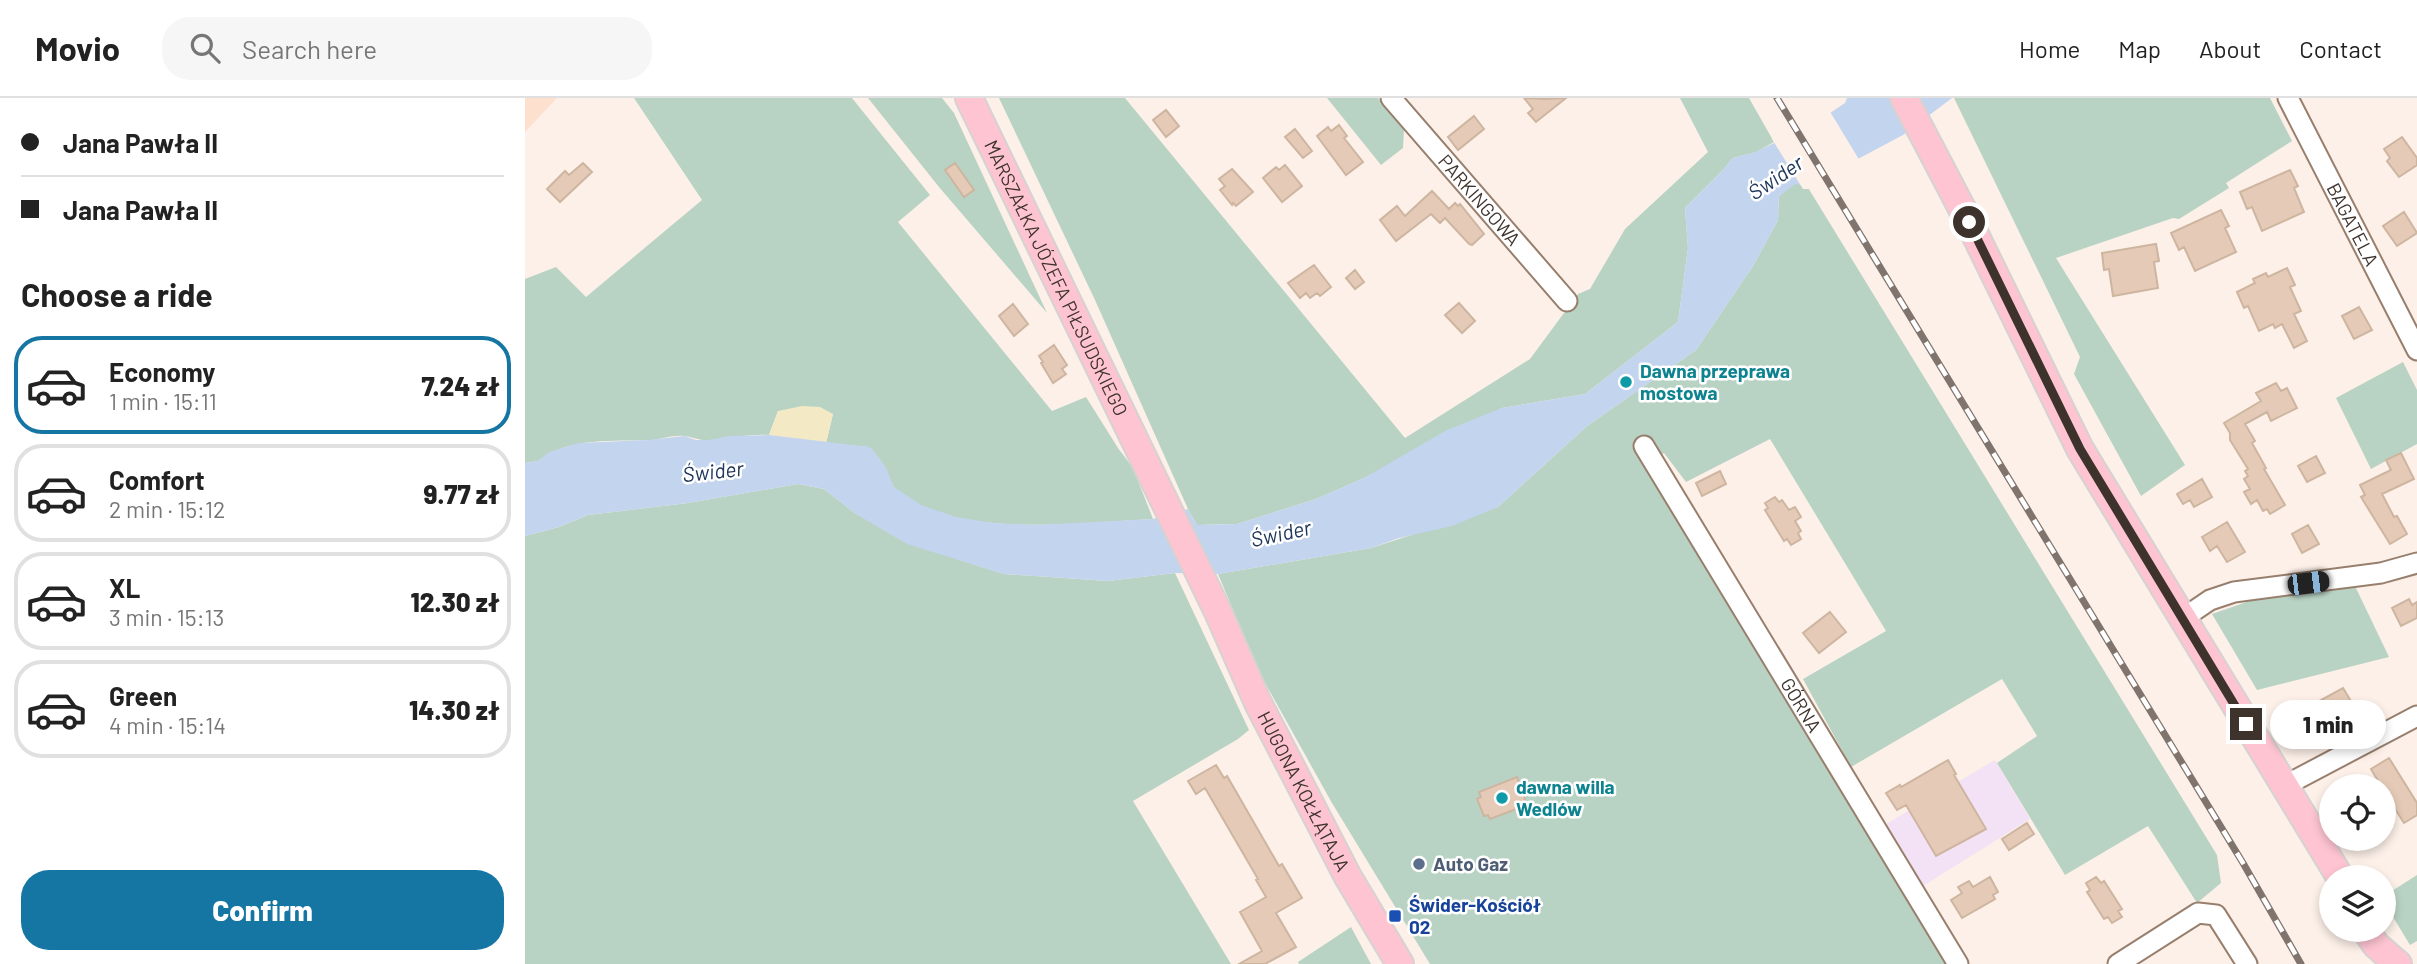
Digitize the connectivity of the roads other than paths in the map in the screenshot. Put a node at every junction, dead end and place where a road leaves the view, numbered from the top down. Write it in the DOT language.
graph roads {
  1 [pos="969,98"];
  2 [pos="1391,98"];
  3 [pos="1904,98"];
  4 [pos="2288,98"];
  5 [pos="1567,301"];
  6 [pos="2417,349"];
  7 [pos="1644,446"];
  8 [pos="2417,563"];
  9 [pos="1218,612"];
  10 [pos="2182,619"];
  11 [pos="2417,716"];
  12 [pos="2284,786"];
  13 [pos="2333,865"];
  14 [pos="2373,942"];
  15 [pos="2390,942"];
  16 [pos="1400,964"];
  17 [pos="1958,964"];
  18 [pos="2118,964"];
  19 [pos="2247,964"];
  20 [pos="2398,964"];
  1 -- 9 [label="main road, MARSZAŁKA JÓZEFA PIŁSUDSKIEGO"];
  2 -- 5 [label="street, PARKINGOWA"];
  3 -- 10 [label="main road"];
  4 -- 6 [label="street, BAGATELA"];
  7 -- 17 [label="street, GÓRNA"];
  8 -- 10 [label="street"];
  9 -- 16 [label="main road, HUGONA KOŁŁĄTAJA"];
  10 -- 12 [label="main road"];
  11 -- 12 [label="street"];
  12 -- 13 [label="main road"];
  14 -- 20 [label="main road"];
  15 -- 20 [label="main road"];
  18 -- 19 [label="street"];
}
